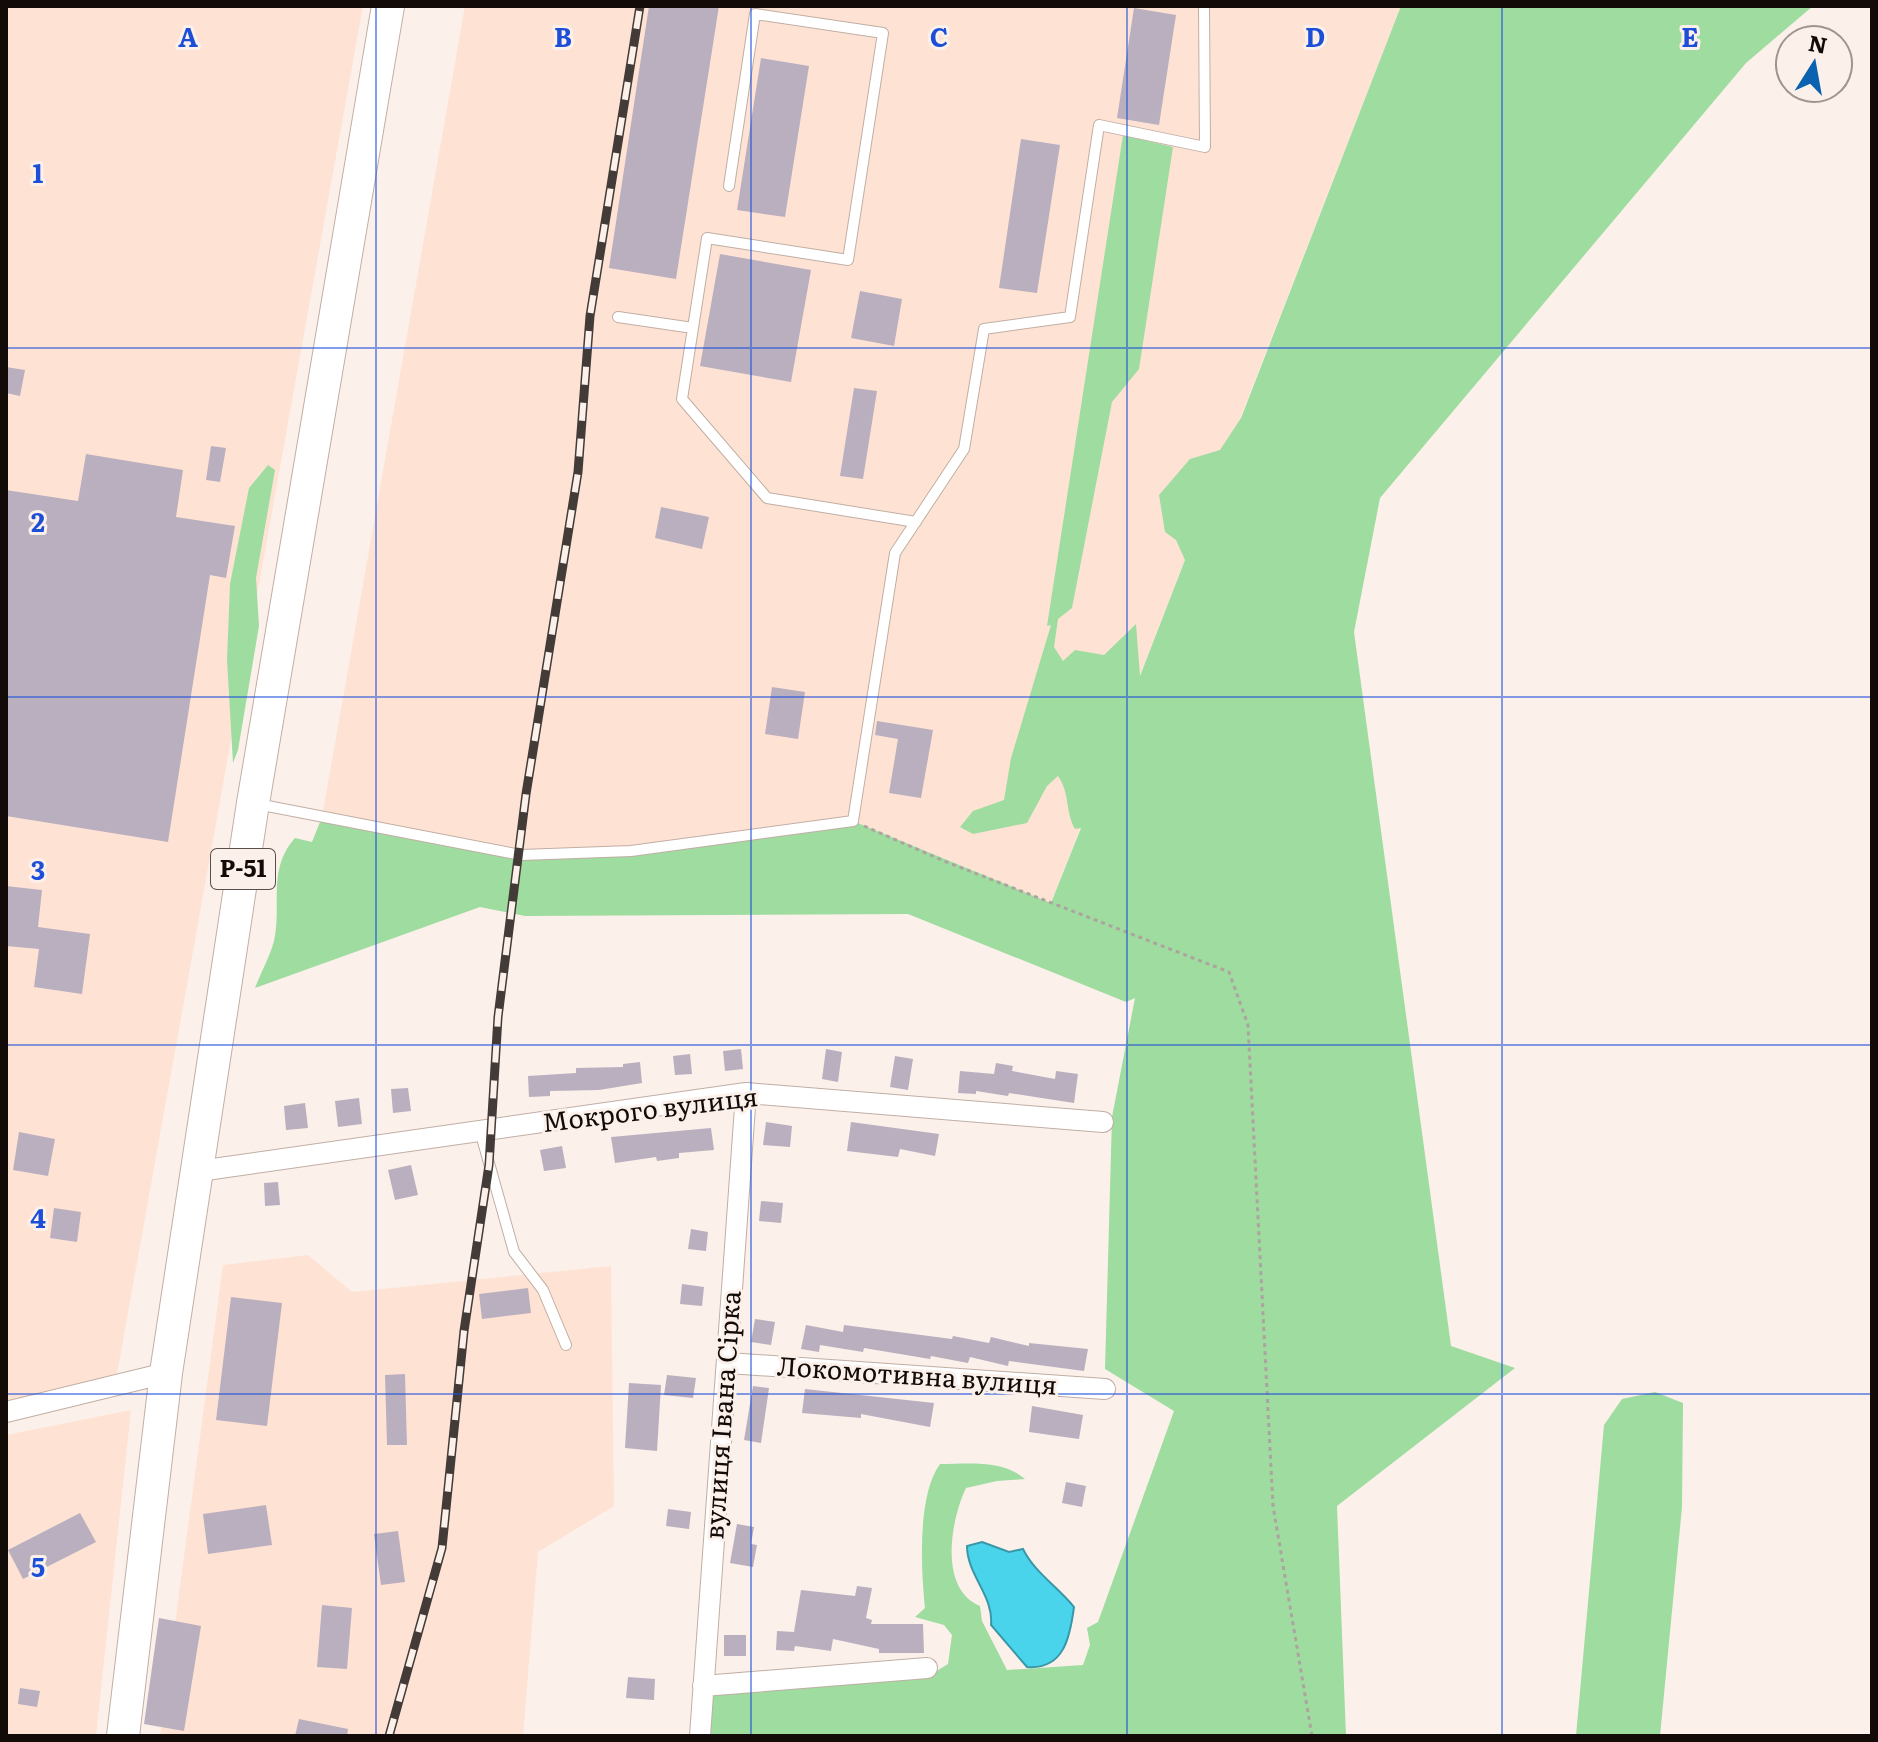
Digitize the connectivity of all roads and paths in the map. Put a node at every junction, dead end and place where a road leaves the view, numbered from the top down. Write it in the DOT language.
graph roads {
  1 [pos="388,6"];
  2 [pos="1204,6"];
  3 [pos="729,186"];
  4 [pos="618,317"];
  5 [pos="693,328"];
  6 [pos="916,522"];
  7 [pos="253,803"];
  8 [pos="853,821"];
  9 [pos="746,1093"];
  10 [pos="1103,1122"];
  11 [pos="480,1131"];
  12 [pos="199,1171"];
  13 [pos="566,1345"];
  14 [pos="728,1363"];
  15 [pos="166,1373"];
  16 [pos="1105,1389"];
  17 [pos="6,1412"];
  18 [pos="927,1668"];
  19 [pos="703,1686"];
  20 [pos="123,1736"];
  21 [pos="700,1736"];
  22 [pos="1312,1736"];
  1 -- 7 [label="main road, Р-51"];
  2 -- 6 [label="lane"];
  3 -- 5 [label="lane"];
  4 -- 5 [label="lane"];
  5 -- 6 [label="lane"];
  6 -- 8 [label="lane"];
  7 -- 8 [label="lane"];
  7 -- 12 [label="main road, Р-51"];
  8 -- 22 [label="path"];
  9 -- 10 [label="street, Мокрого вулиця"];
  9 -- 11 [label="street, Мокрого вулиця"];
  9 -- 14 [label="street, вулиця Івана Сірка"];
  11 -- 12 [label="street, Мокрого вулиця"];
  11 -- 13 [label="lane"];
  12 -- 15 [label="main road, Р-51"];
  14 -- 16 [label="street, Локомотивна вулиця"];
  14 -- 19 [label="street, вулиця Івана Сірка"];
  15 -- 17 [label="street"];
  15 -- 20 [label="main road, Р-51"];
  18 -- 19 [label="street"];
  19 -- 21 [label="street, вулиця Івана Сірка"];
}
